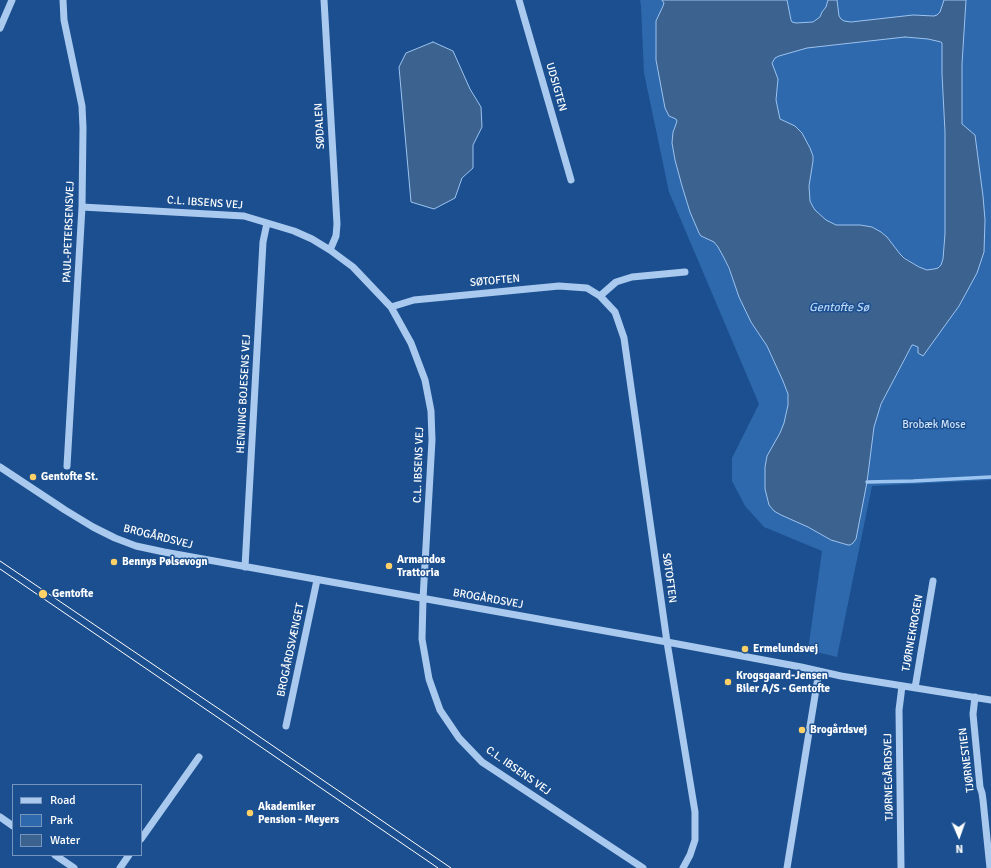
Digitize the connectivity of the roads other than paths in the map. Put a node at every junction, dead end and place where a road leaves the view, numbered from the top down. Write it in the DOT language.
graph roads {
  1 [pos="12,0"];
  2 [pos="63,0"];
  3 [pos="324,0"];
  4 [pos="519,0"];
  5 [pos="0,28"];
  6 [pos="571,180"];
  7 [pos="82,206"];
  8 [pos="266,223"];
  9 [pos="330,250"];
  10 [pos="685,272"];
  11 [pos="600,296"];
  12 [pos="391,307"];
  13 [pos="68,466"];
  14 [pos="0,467"];
  15 [pos="245,567"];
  16 [pos="317,580"];
  17 [pos="933,581"];
  18 [pos="423,599"];
  19 [pos="667,642"];
  20 [pos="819,671"];
  21 [pos="902,686"];
  22 [pos="915,688"];
  23 [pos="975,697"];
  24 [pos="991,700"];
  25 [pos="286,726"];
  26 [pos="199,757"];
  27 [pos="0,818"];
  28 [pos="12,825"];
  29 [pos="142,838"];
  30 [pos="56,856"];
  31 [pos="128,856"];
  32 [pos="73,868"];
  33 [pos="120,868"];
  34 [pos="643,868"];
  35 [pos="683,868"];
  36 [pos="787,868"];
  37 [pos="901,868"];
  38 [pos="990,868"];
  1 -- 5 [label="street"];
  2 -- 7 [label="street, PAUL-PETERSENSVEJ"];
  3 -- 9 [label="street, SØDALEN"];
  4 -- 6 [label="street, UDSIGTEN"];
  7 -- 8 [label="street, C.L. IBSENS VEJ"];
  7 -- 13 [label="street, PAUL-PETERSENSVEJ"];
  8 -- 9 [label="street, C.L. IBSENS VEJ"];
  8 -- 15 [label="street, HENNING BOJESENS VEJ"];
  9 -- 12 [label="street, C.L. IBSENS VEJ"];
  10 -- 11 [label="street"];
  11 -- 12 [label="street, SØTOFTEN"];
  11 -- 19 [label="street, SØTOFTEN"];
  12 -- 18 [label="street, C.L. IBSENS VEJ"];
  14 -- 15 [label="street, BROGÅRDSVEJ"];
  15 -- 16 [label="street, BROGÅRDSVEJ"];
  16 -- 18 [label="street, BROGÅRDSVEJ"];
  16 -- 25 [label="street, BROGÅRDSVÆNGET"];
  17 -- 22 [label="street, TJØRNEKROGEN"];
  18 -- 19 [label="street, BROGÅRDSVEJ"];
  18 -- 34 [label="street, C.L. IBSENS VEJ"];
  19 -- 20 [label="street, BROGÅRDSVEJ"];
  19 -- 35 [label="street, SØTOFTEN"];
  20 -- 21 [label="street, BROGÅRDSVEJ"];
  20 -- 36 [label="street"];
  21 -- 22 [label="street, BROGÅRDSVEJ"];
  21 -- 37 [label="street, TJØRNEGÅRDSVEJ"];
  22 -- 23 [label="street, BROGÅRDSVEJ"];
  23 -- 24 [label="street, BROGÅRDSVEJ"];
  23 -- 38 [label="street, TJØRNESTIEN"];
  26 -- 29 [label="street"];
  27 -- 28 [label="street"];
  30 -- 32 [label="street"];
  31 -- 33 [label="street"];
}
